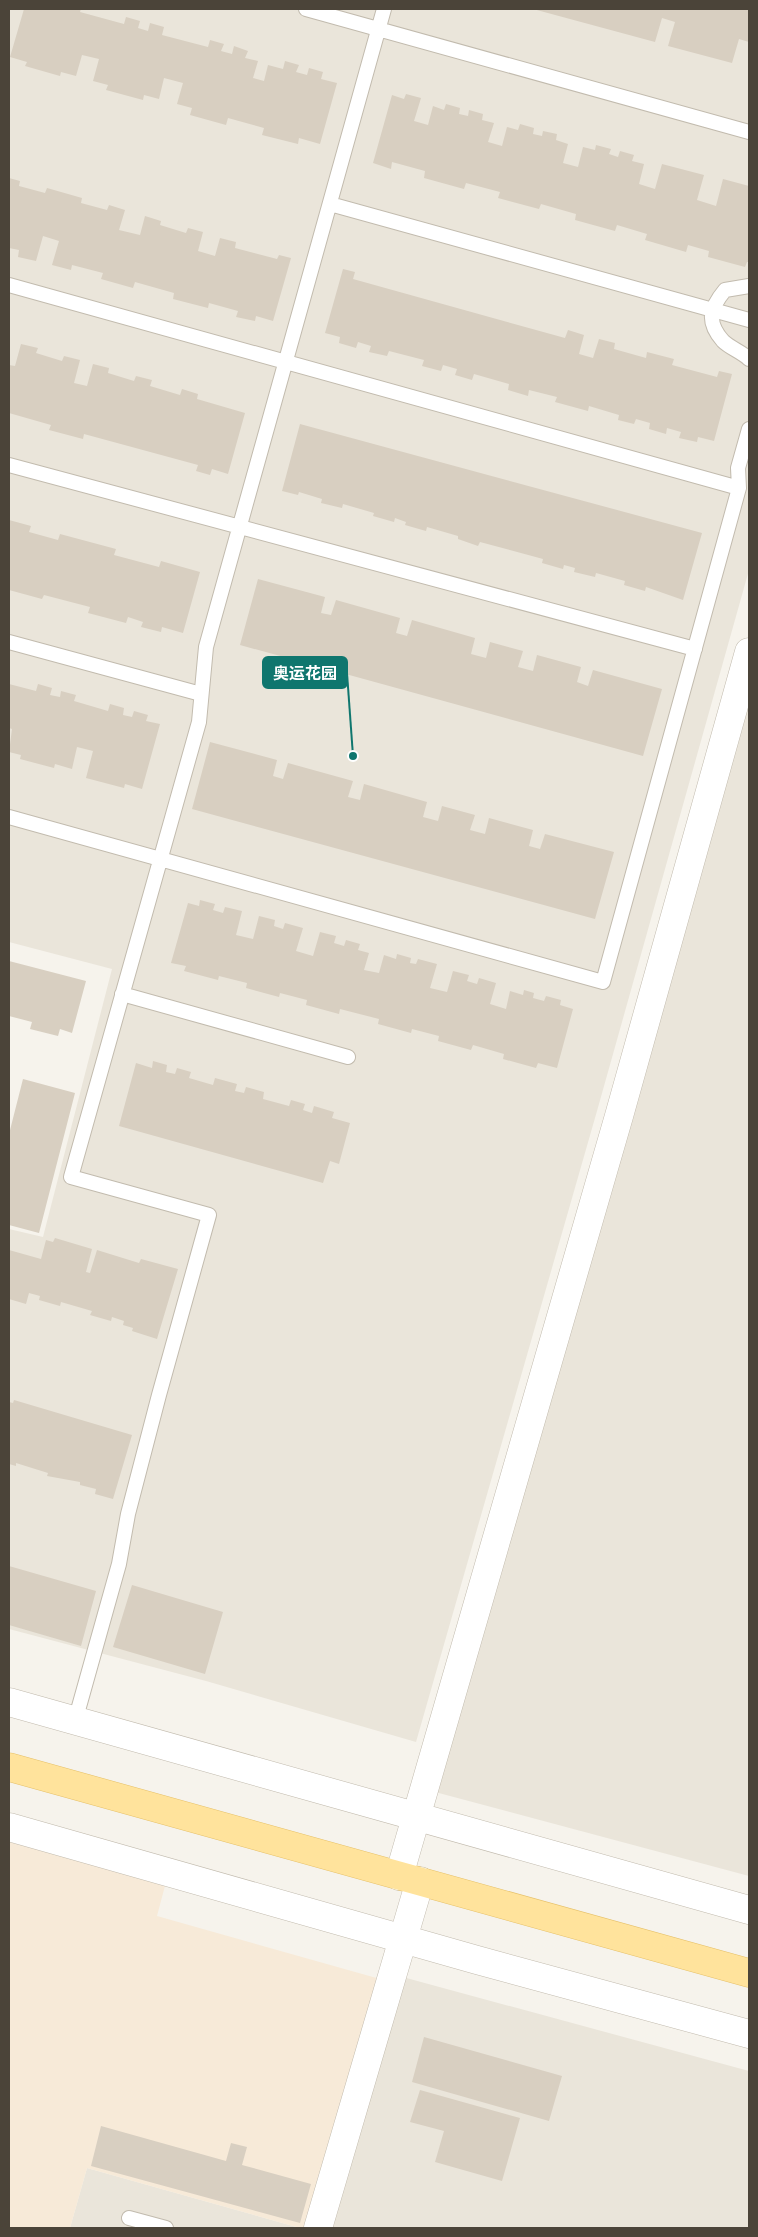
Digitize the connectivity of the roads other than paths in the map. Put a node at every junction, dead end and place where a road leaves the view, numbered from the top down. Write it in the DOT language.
graph roads {
  1 [pos="306,9"];
  2 [pos="384,9"];
  3 [pos="379,29"];
  4 [pos="749,132"];
  5 [pos="330,204"];
  6 [pos="9,285"];
  7 [pos="749,286"];
  8 [pos="712,310"];
  9 [pos="749,320"];
  10 [pos="749,359"];
  11 [pos="286,362"];
  12 [pos="749,429"];
  13 [pos="9,465"];
  14 [pos="739,488"];
  15 [pos="240,527"];
  16 [pos="9,642"];
  17 [pos="696,649"];
  18 [pos="749,652"];
  19 [pos="201,694"];
  20 [pos="9,817"];
  21 [pos="160,859"];
  22 [pos="122,994"];
  23 [pos="348,1057"];
  24 [pos="9,1702"];
  25 [pos="75,1721"];
  26 [pos="9,1767"];
  27 [pos="417,1816"];
  28 [pos="9,1828"];
  29 [pos="410,1879"];
  30 [pos="749,1910"];
  31 [pos="403,1939"];
  32 [pos="749,1973"];
  33 [pos="749,2034"];
  34 [pos="129,2218"];
  35 [pos="166,2228"];
  36 [pos="318,2228"];
  1 -- 3 [label="lane"];
  2 -- 3 [label="lane"];
  3 -- 4 [label="lane"];
  3 -- 5 [label="lane"];
  5 -- 8 [label="lane"];
  5 -- 11 [label="lane"];
  6 -- 11 [label="lane"];
  7 -- 8 [label="lane"];
  8 -- 9 [label="lane"];
  8 -- 10 [label="lane"];
  11 -- 14 [label="lane"];
  11 -- 15 [label="lane"];
  12 -- 14 [label="lane"];
  13 -- 15 [label="lane"];
  14 -- 17 [label="lane"];
  15 -- 17 [label="lane"];
  15 -- 19 [label="lane"];
  16 -- 19 [label="lane"];
  17 -- 21 [label="lane"];
  18 -- 27 [label="street"];
  19 -- 21 [label="lane"];
  20 -- 21 [label="lane"];
  21 -- 22 [label="lane"];
  22 -- 23 [label="lane"];
  22 -- 25 [label="lane"];
  24 -- 25 [label="street"];
  25 -- 27 [label="street"];
  26 -- 29 [label="main road"];
  27 -- 29 [label="street"];
  27 -- 30 [label="street"];
  28 -- 31 [label="street"];
  29 -- 31 [label="street"];
  29 -- 32 [label="main road"];
  31 -- 33 [label="street"];
  31 -- 36 [label="street"];
  34 -- 35 [label="lane"];
}
